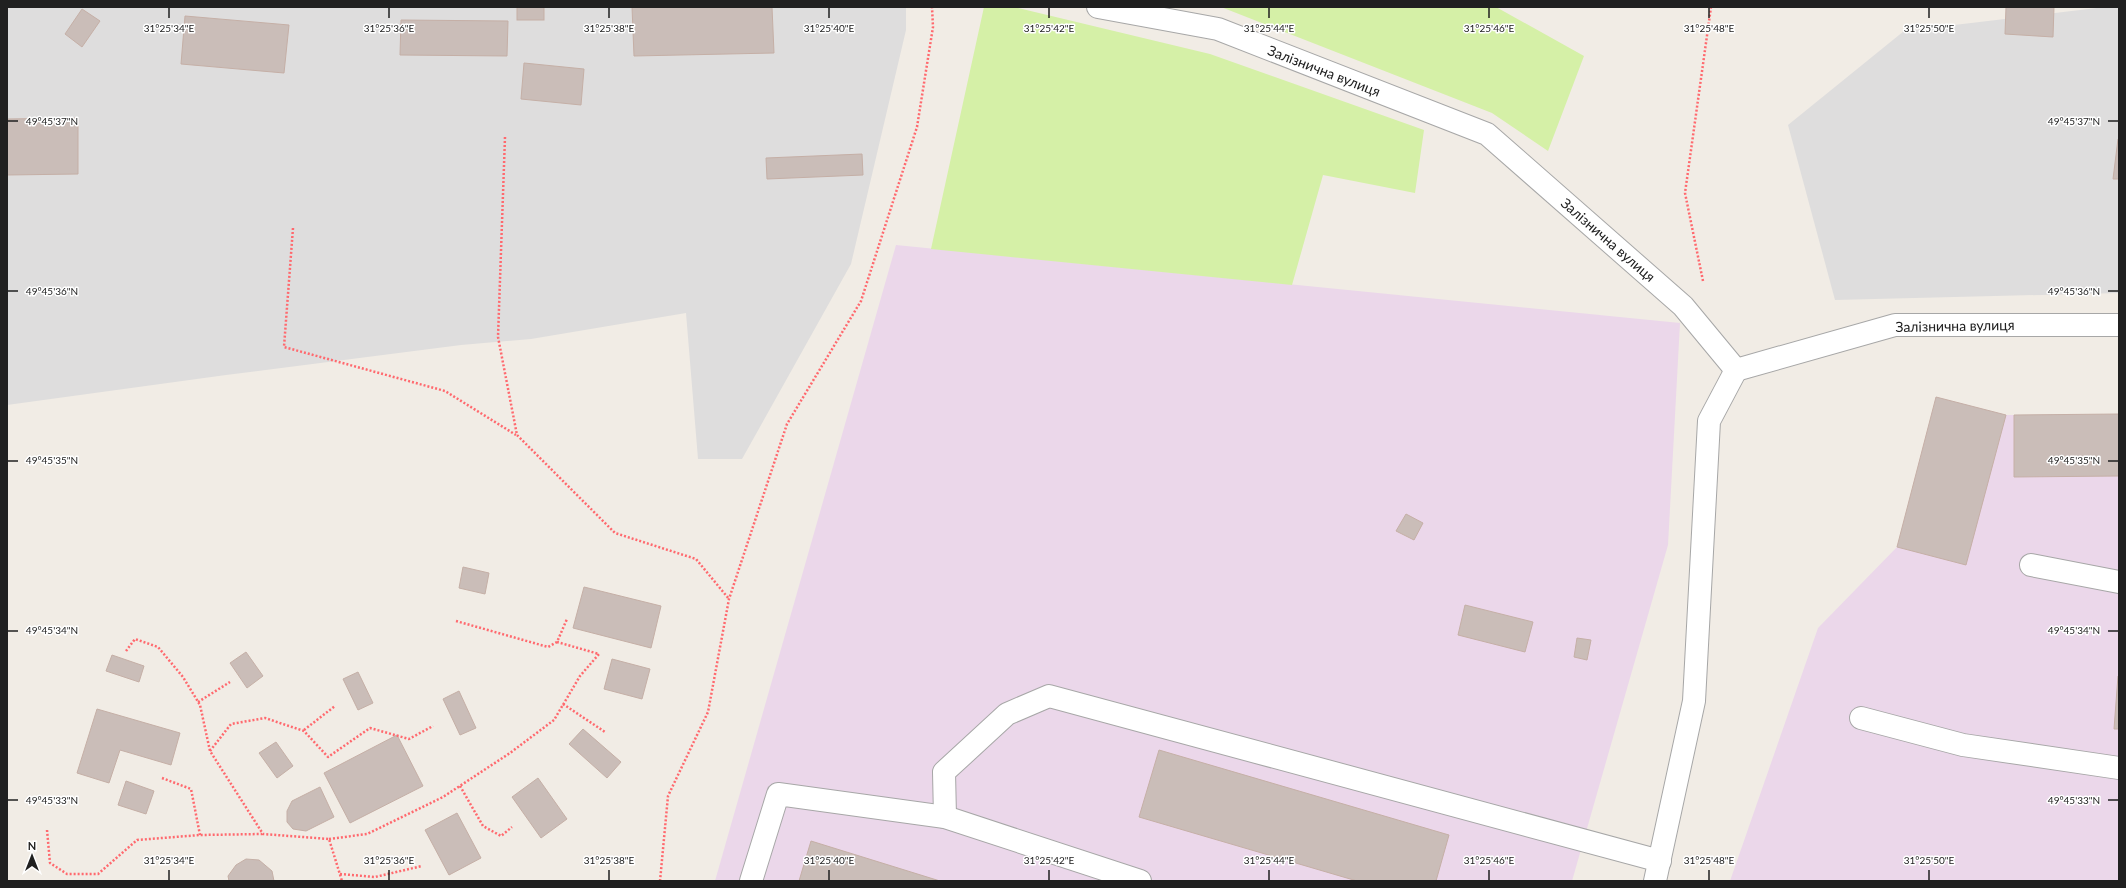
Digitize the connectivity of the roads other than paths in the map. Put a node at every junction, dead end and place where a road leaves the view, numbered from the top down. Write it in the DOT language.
graph roads {
  1 [pos="1098,7"];
  2 [pos="2119,325"];
  3 [pos="1736,370"];
  4 [pos="2031,565"];
  5 [pos="2119,582"];
  6 [pos="1861,718"];
  7 [pos="2119,768"];
  8 [pos="945,817"];
  9 [pos="1658,871"];
  10 [pos="751,881"];
  11 [pos="1140,881"];
  1 -- 3 [label="street, Залізнична вулиця"];
  2 -- 3 [label="street, Залізнична вулиця"];
  3 -- 9 [label="street"];
  4 -- 5 [label="street"];
  6 -- 7 [label="street"];
  8 -- 9 [label="street"];
  8 -- 10 [label="street"];
  8 -- 11 [label="street"];
}
